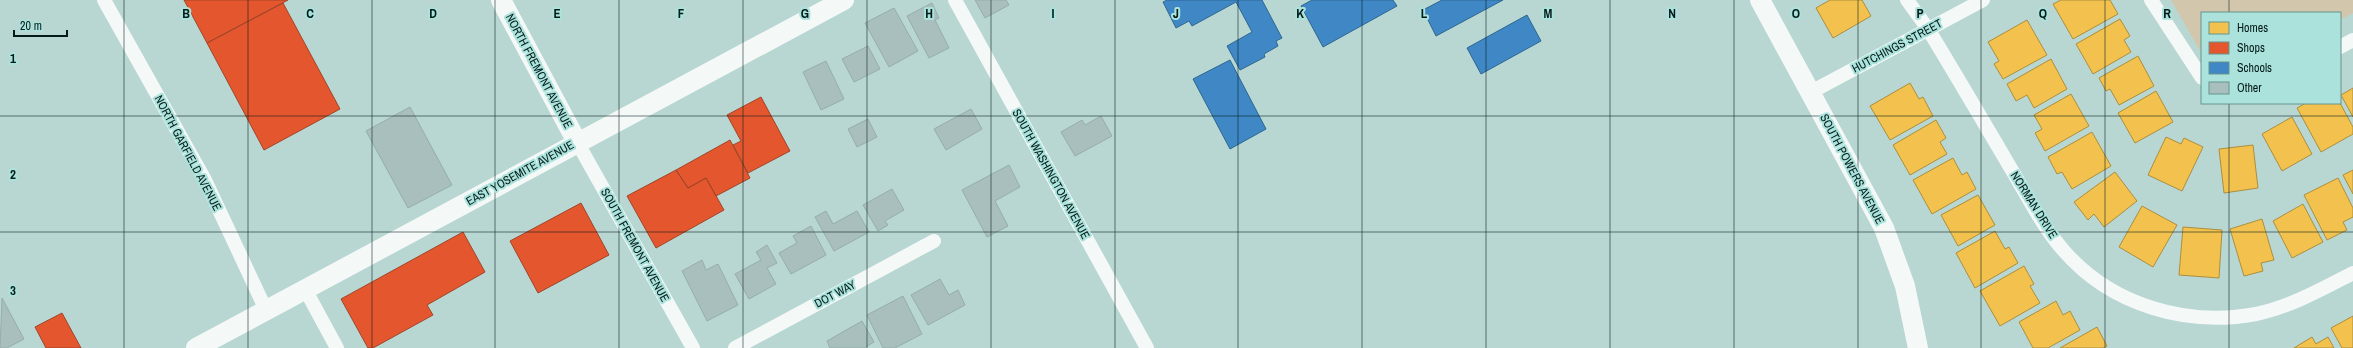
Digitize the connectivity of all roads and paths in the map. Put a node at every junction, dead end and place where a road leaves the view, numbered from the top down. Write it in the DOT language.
graph roads {
  1 [pos="104,0"];
  2 [pos="501,0"];
  3 [pos="844,0"];
  4 [pos="955,0"];
  5 [pos="1760,0"];
  6 [pos="1907,0"];
  7 [pos="1983,0"];
  8 [pos="2151,0"];
  9 [pos="1928,29"];
  10 [pos="2353,40"];
  11 [pos="2341,46"];
  12 [pos="2201,76"];
  13 [pos="1811,92"];
  14 [pos="577,142"];
  15 [pos="934,241"];
  16 [pos="2353,273"];
  17 [pos="305,289"];
  18 [pos="266,310"];
  19 [pos="196,348"];
  20 [pos="337,348"];
  21 [pos="693,348"];
  22 [pos="735,348"];
  23 [pos="1147,348"];
  24 [pos="1918,348"];
  1 -- 18 [label="street, NORTH GARFIELD AVENUE"];
  2 -- 14 [label="main road, NORTH FREMONT AVENUE"];
  3 -- 14 [label="main road, EAST YOSEMITE AVENUE"];
  4 -- 23 [label="street, SOUTH WASHINGTON AVENUE"];
  5 -- 13 [label="main road, SOUTH POWERS AVENUE"];
  6 -- 9 [label="street, NORMAN DRIVE"];
  7 -- 9 [label="street, HUTCHINGS STREET"];
  8 -- 12 [label="street"];
  9 -- 13 [label="street, HUTCHINGS STREET"];
  9 -- 16 [label="street, NORMAN DRIVE"];
  10 -- 11 [label="street"];
  13 -- 24 [label="main road, SOUTH POWERS AVENUE"];
  14 -- 17 [label="main road, EAST YOSEMITE AVENUE"];
  14 -- 21 [label="street, SOUTH FREMONT AVENUE"];
  15 -- 22 [label="street, DOT WAY"];
  17 -- 18 [label="main road, EAST YOSEMITE AVENUE"];
  17 -- 20 [label="street"];
  18 -- 19 [label="main road, EAST YOSEMITE AVENUE"];
}
